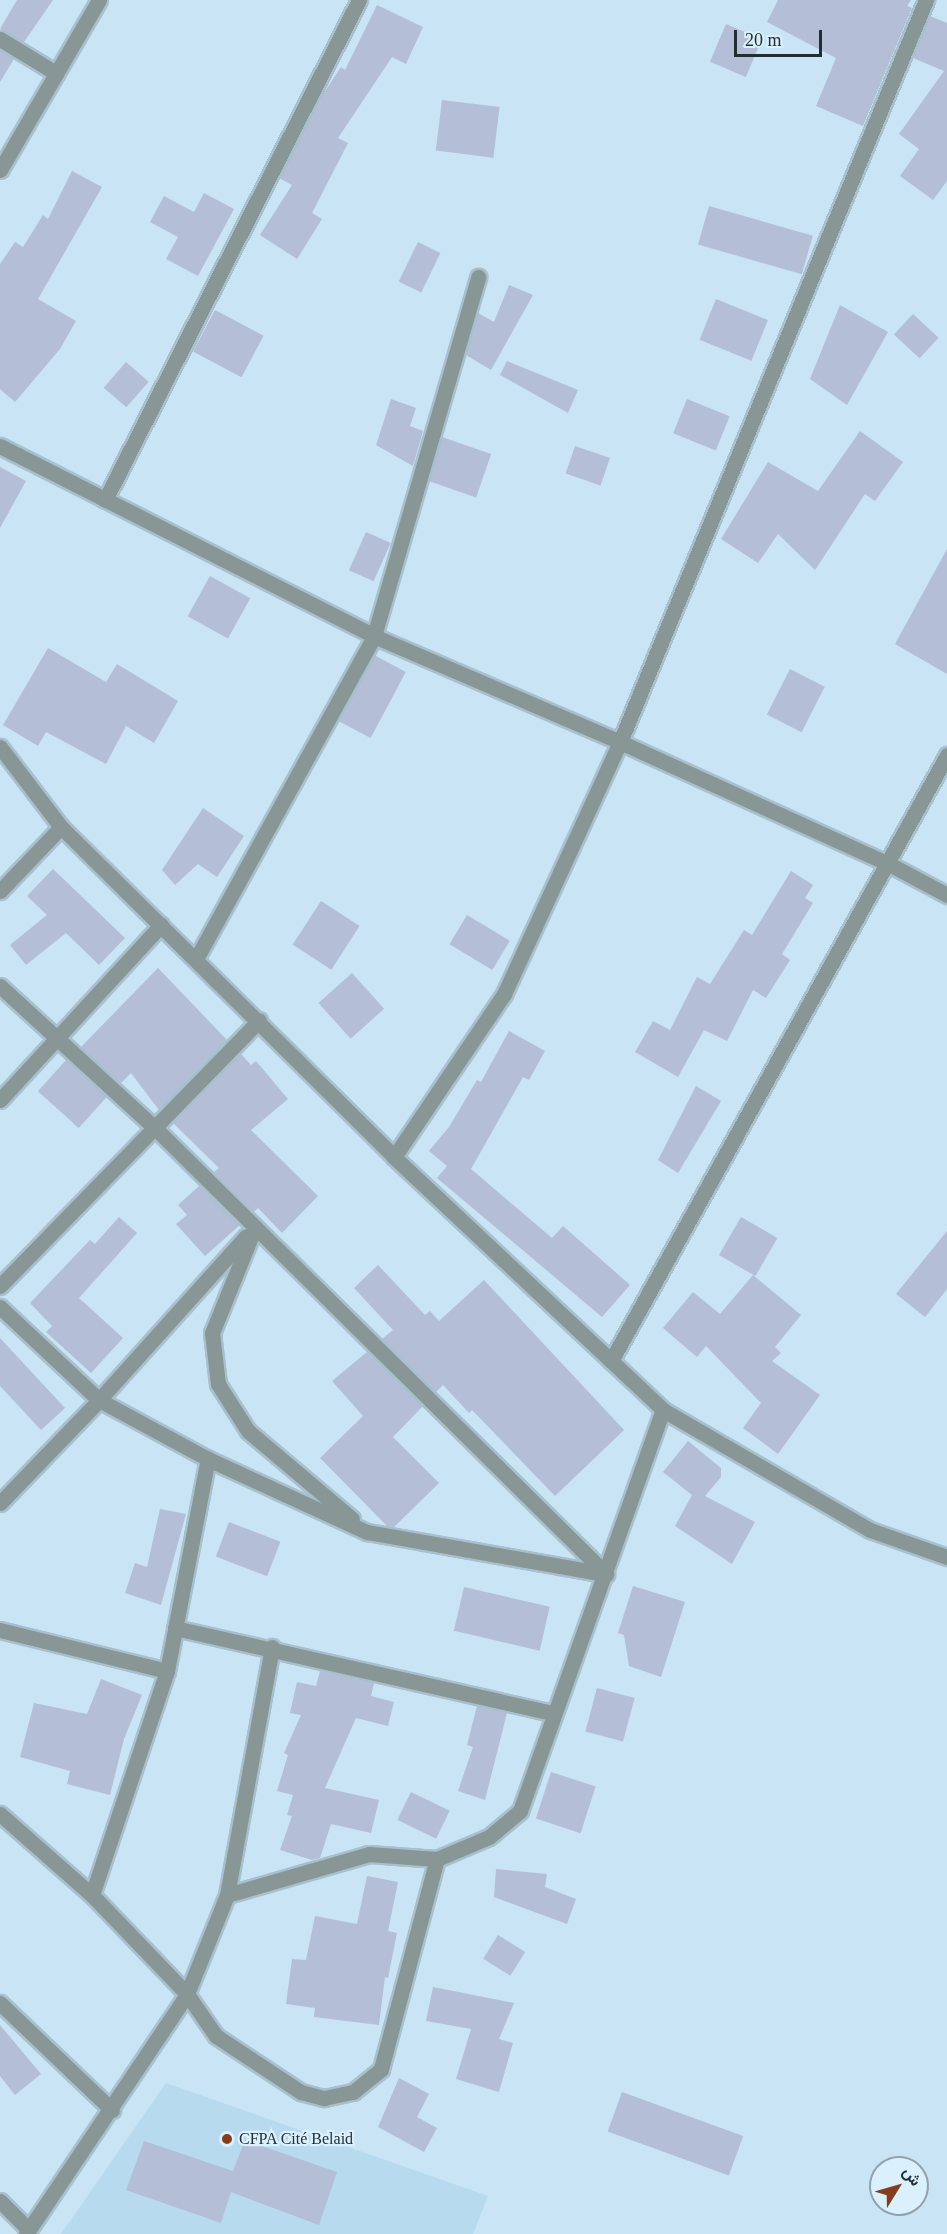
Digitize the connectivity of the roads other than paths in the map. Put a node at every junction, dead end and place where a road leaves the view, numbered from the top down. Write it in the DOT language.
graph roads {
  1 [pos="99,0"];
  2 [pos="358,0"];
  3 [pos="926,0"];
  4 [pos="0,39"];
  5 [pos="56,73"];
  6 [pos="0,170"];
  7 [pos="478,277"];
  8 [pos="0,446"];
  9 [pos="105,500"];
  10 [pos="375,636"];
  11 [pos="620,742"];
  12 [pos="0,747"];
  13 [pos="947,754"];
  14 [pos="61,827"];
  15 [pos="889,864"];
  16 [pos="0,891"];
  17 [pos="947,894"];
  18 [pos="161,925"];
  19 [pos="196,959"];
  20 [pos="0,986"];
  21 [pos="259,1021"];
  22 [pos="59,1037"];
  23 [pos="0,1100"];
  24 [pos="153,1126"];
  25 [pos="394,1157"];
  26 [pos="255,1227"];
  27 [pos="0,1286"];
  28 [pos="0,1307"];
  29 [pos="611,1361"];
  30 [pos="99,1400"];
  31 [pos="663,1410"];
  32 [pos="208,1459"];
  33 [pos="0,1503"];
  34 [pos="367,1532"];
  35 [pos="947,1557"];
  36 [pos="606,1574"];
  37 [pos="175,1628"];
  38 [pos="0,1630"];
  39 [pos="272,1647"];
  40 [pos="167,1671"];
  41 [pos="554,1713"];
  42 [pos="0,1814"];
  43 [pos="437,1859"];
  44 [pos="92,1895"];
  45 [pos="227,1895"];
  46 [pos="187,1994"];
  47 [pos="1,2006"];
  48 [pos="112,2109"];
  49 [pos="0,2201"];
  50 [pos="27,2232"];
  1 -- 5 [label="street"];
  2 -- 9 [label="street"];
  3 -- 11 [label="street"];
  4 -- 5 [label="street"];
  5 -- 6 [label="street"];
  7 -- 10 [label="street"];
  8 -- 9 [label="street"];
  9 -- 10 [label="street"];
  10 -- 11 [label="street"];
  10 -- 19 [label="street"];
  11 -- 15 [label="street"];
  11 -- 25 [label="street"];
  12 -- 14 [label="street"];
  13 -- 15 [label="street"];
  14 -- 16 [label="street"];
  14 -- 18 [label="street"];
  15 -- 17 [label="street"];
  15 -- 29 [label="street"];
  18 -- 19 [label="street"];
  18 -- 22 [label="street"];
  19 -- 21 [label="street"];
  20 -- 22 [label="street"];
  21 -- 24 [label="street"];
  21 -- 25 [label="street"];
  22 -- 23 [label="street"];
  22 -- 24 [label="street"];
  24 -- 26 [label="street"];
  24 -- 27 [label="street"];
  25 -- 29 [label="street"];
  26 -- 30 [label="street"];
  26 -- 34 [label="street"];
  26 -- 36 [label="street"];
  28 -- 30 [label="street"];
  29 -- 31 [label="street"];
  30 -- 32 [label="street"];
  30 -- 33 [label="street"];
  31 -- 35 [label="street"];
  31 -- 36 [label="street"];
  32 -- 34 [label="street"];
  32 -- 37 [label="street"];
  34 -- 36 [label="street"];
  36 -- 41 [label="street"];
  37 -- 39 [label="street"];
  37 -- 40 [label="street"];
  38 -- 40 [label="street"];
  39 -- 41 [label="street"];
  39 -- 45 [label="street"];
  40 -- 44 [label="street"];
  41 -- 43 [label="street"];
  42 -- 44 [label="street"];
  43 -- 45 [label="street"];
  43 -- 46 [label="street"];
  44 -- 46 [label="street"];
  45 -- 46 [label="street"];
  46 -- 48 [label="street"];
  47 -- 48 [label="street"];
  48 -- 50 [label="street"];
  49 -- 50 [label="street"];
}
